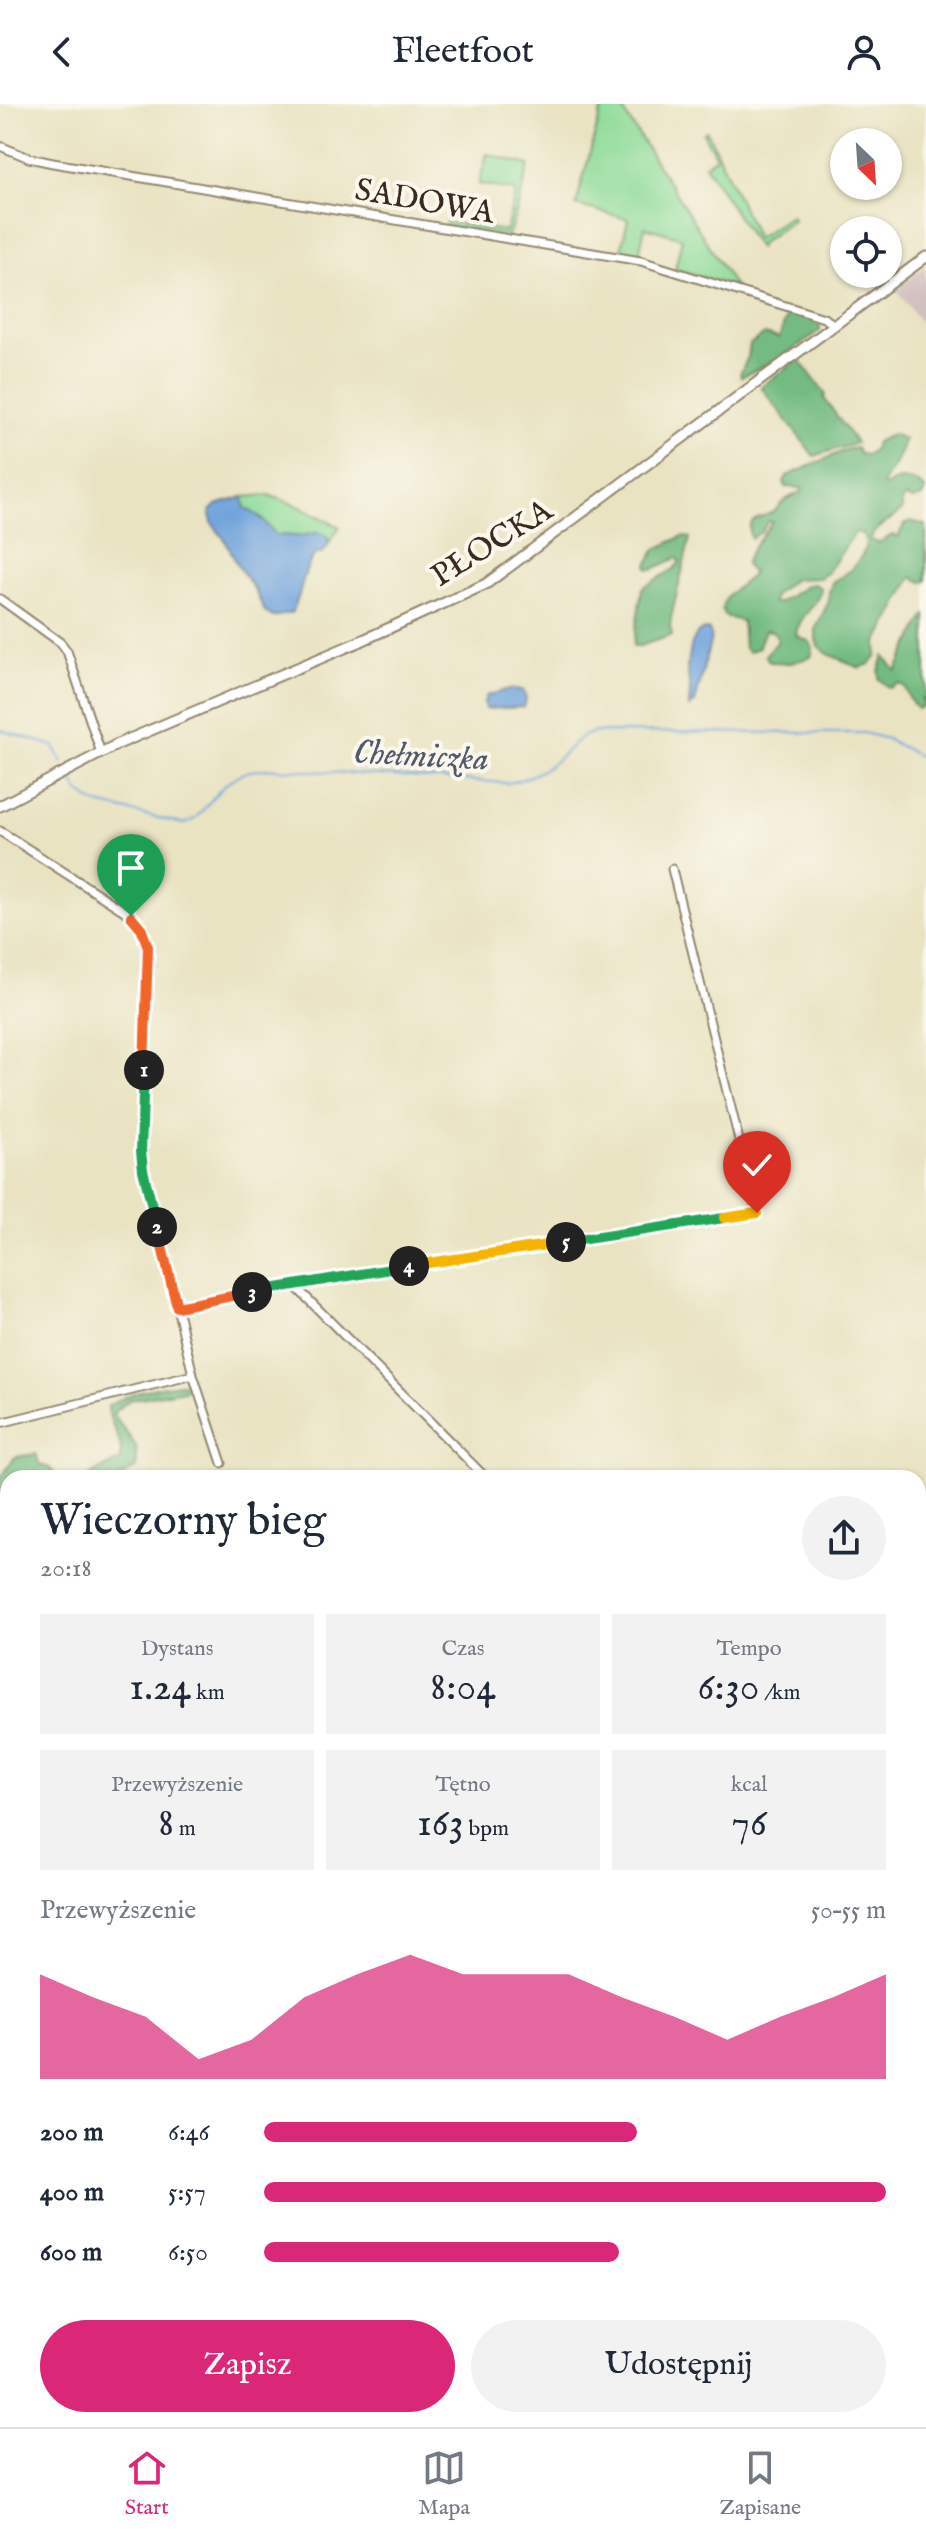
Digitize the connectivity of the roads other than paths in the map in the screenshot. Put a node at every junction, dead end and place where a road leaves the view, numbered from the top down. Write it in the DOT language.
graph roads {
  1 [pos="0,146"];
  2 [pos="926,257"];
  3 [pos="835,325"];
  4 [pos="0,599"];
  5 [pos="101,753"];
  6 [pos="0,806"];
  7 [pos="0,831"];
  8 [pos="672,869"];
  9 [pos="293,1284"];
  10 [pos="177,1307"];
  11 [pos="193,1375"];
  12 [pos="0,1423"];
  13 [pos="222,1463"];
  14 [pos="478,1470"];
  1 -- 3 [label="street, SADOWA"];
  2 -- 3 [label="main road, PŁOCKA"];
  3 -- 5 [label="main road, PŁOCKA"];
  4 -- 5 [label="street"];
  5 -- 6 [label="main road, PŁOCKA"];
  7 -- 10 [label="street"];
  8 -- 9 [label="street"];
  9 -- 10 [label="street"];
  9 -- 14 [label="street"];
  10 -- 11 [label="street"];
  11 -- 12 [label="street"];
  11 -- 13 [label="street"];
}
